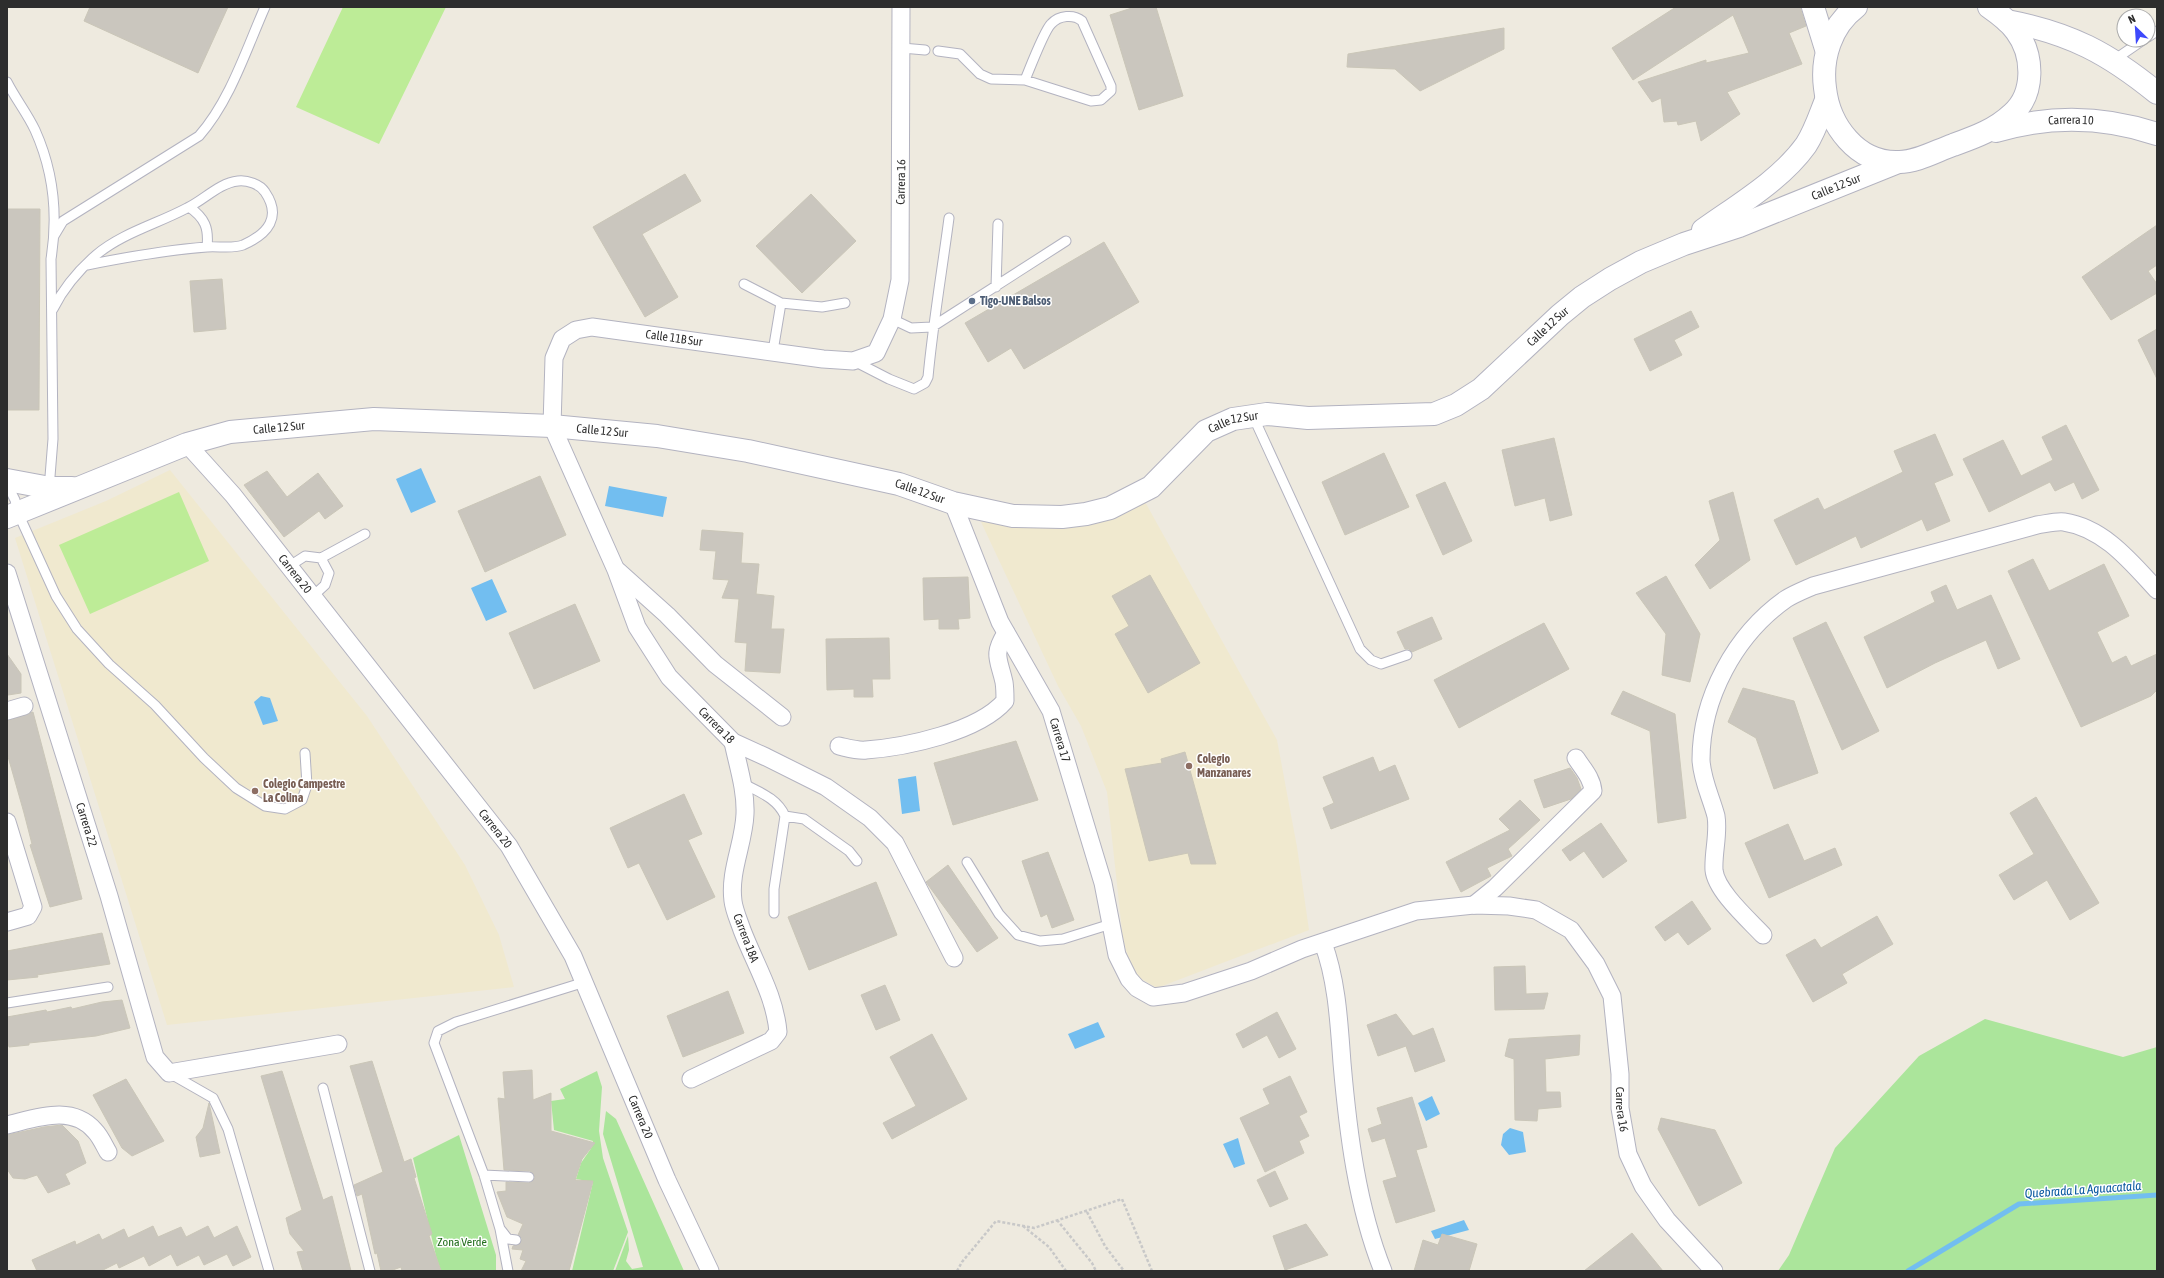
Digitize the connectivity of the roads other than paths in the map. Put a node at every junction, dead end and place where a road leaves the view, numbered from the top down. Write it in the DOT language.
graph roads {
  1 [pos="265,7"];
  2 [pos="902,7"];
  3 [pos="1813,7"];
  4 [pos="1856,7"];
  5 [pos="1989,7"];
  6 [pos="2007,21"];
  7 [pos="902,48"];
  8 [pos="2131,48"];
  9 [pos="1826,49"];
  10 [pos="925,50"];
  11 [pos="938,51"];
  12 [pos="2114,60"];
  13 [pos="1025,80"];
  14 [pos="7,82"];
  15 [pos="2157,93"];
  16 [pos="1826,100"];
  17 [pos="1985,134"];
  18 [pos="2157,134"];
  19 [pos="1898,162"];
  20 [pos="189,207"];
  21 [pos="949,218"];
  22 [pos="998,224"];
  23 [pos="54,236"];
  24 [pos="1066,241"];
  25 [pos="1684,244"];
  26 [pos="207,247"];
  27 [pos="87,265"];
  28 [pos="744,284"];
  29 [pos="996,287"];
  30 [pos="781,303"];
  31 [pos="845,303"];
  32 [pos="53,309"];
  33 [pos="892,319"];
  34 [pos="932,327"];
  35 [pos="773,351"];
  36 [pos="876,353"];
  37 [pos="853,361"];
  38 [pos="1253,416"];
  39 [pos="552,426"];
  40 [pos="187,444"];
  41 [pos="7,480"];
  42 [pos="7,484"];
  43 [pos="50,488"];
  44 [pos="81,488"];
  45 [pos="953,503"];
  46 [pos="12,515"];
  47 [pos="365,534"];
  48 [pos="321,558"];
  49 [pos="288,567"];
  50 [pos="616,570"];
  51 [pos="7,573"];
  52 [pos="2157,590"];
  53 [pos="312,597"];
  54 [pos="1006,633"];
  55 [pos="1407,655"];
  56 [pos="24,706"];
  57 [pos="7,711"];
  58 [pos="782,717"];
  59 [pos="733,742"];
  60 [pos="839,746"];
  61 [pos="305,753"];
  62 [pos="1576,758"];
  63 [pos="742,783"];
  64 [pos="785,816"];
  65 [pos="7,822"];
  66 [pos="857,861"];
  67 [pos="967,862"];
  68 [pos="1474,905"];
  69 [pos="774,913"];
  70 [pos="7,922"];
  71 [pos="1111,924"];
  72 [pos="1763,935"];
  73 [pos="1323,943"];
  74 [pos="954,958"];
  75 [pos="586,982"];
  76 [pos="108,987"];
  77 [pos="7,1003"];
  78 [pos="338,1044"];
  79 [pos="170,1073"];
  80 [pos="691,1079"];
  81 [pos="323,1088"];
  82 [pos="7,1125"];
  83 [pos="108,1152"];
  84 [pos="484,1175"];
  85 [pos="529,1177"];
  86 [pos="500,1229"];
  87 [pos="516,1240"];
  88 [pos="269,1271"];
  89 [pos="370,1271"];
  90 [pos="508,1271"];
  91 [pos="710,1271"];
  92 [pos="1383,1271"];
  93 [pos="1714,1271"];
  1 -- 23 [label="lane"];
  2 -- 7 [label="street, Carrera 16"];
  3 -- 9 [label="main road"];
  4 -- 9 [label="main road"];
  5 -- 6 [label="main road"];
  6 -- 12 [label="main road"];
  6 -- 17 [label="main road"];
  7 -- 10 [label="lane"];
  7 -- 33 [label="street, Carrera 16"];
  8 -- 12 [label="lane"];
  9 -- 16 [label="main road"];
  11 -- 13 [label="lane"];
  12 -- 15 [label="main road"];
  13 -- 13 [label="lane"];
  14 -- 23 [label="lane"];
  16 -- 19 [label="main road"];
  16 -- 25 [label="main road, Calle 12 Sur"];
  17 -- 18 [label="main road, Carrera 10"];
  17 -- 19 [label="main road"];
  19 -- 25 [label="main road, Calle 12 Sur"];
  20 -- 26 [label="lane"];
  20 -- 26 [label="lane"];
  20 -- 27 [label="lane"];
  21 -- 34 [label="lane"];
  22 -- 29 [label="lane"];
  23 -- 32 [label="lane"];
  24 -- 29 [label="lane"];
  25 -- 38 [label="main road, Calle 12 Sur"];
  26 -- 27 [label="lane"];
  27 -- 32 [label="lane"];
  28 -- 30 [label="lane"];
  29 -- 34 [label="lane"];
  30 -- 31 [label="lane"];
  30 -- 35 [label="lane"];
  32 -- 43 [label="lane"];
  33 -- 34 [label="lane"];
  33 -- 36 [label="street, Carrera 16"];
  34 -- 37 [label="lane"];
  35 -- 37 [label="street, Calle 11B Sur"];
  35 -- 39 [label="street, Calle 11B Sur"];
  36 -- 37 [label="street, Calle 11B Sur"];
  38 -- 45 [label="main road, Calle 12 Sur"];
  38 -- 55 [label="lane"];
  39 -- 40 [label="main road, Calle 12 Sur"];
  39 -- 45 [label="main road, Calle 12 Sur"];
  39 -- 50 [label="street, Carrera 18"];
  40 -- 44 [label="main road, Calle 12 Sur"];
  40 -- 49 [label="street, Carrera 20"];
  41 -- 43 [label="main road, Calle 12 Sur"];
  42 -- 46 [label="lane"];
  43 -- 44 [label="main road, Calle 12 Sur"];
  43 -- 46 [label="lane"];
  44 -- 46 [label="main road, Calle 12 Sur"];
  45 -- 54 [label="street, Carrera 17"];
  46 -- 61 [label="lane"];
  47 -- 48 [label="lane"];
  48 -- 49 [label="lane"];
  48 -- 53 [label="lane"];
  49 -- 53 [label="street, Carrera 20"];
  50 -- 58 [label="street"];
  50 -- 59 [label="street, Carrera 18"];
  51 -- 79 [label="street, Carrera 22"];
  52 -- 72 [label="street"];
  53 -- 75 [label="street, Carrera 20"];
  54 -- 60 [label="street"];
  54 -- 71 [label="street, Carrera 17"];
  56 -- 57 [label="street"];
  59 -- 63 [label="street, Carrera 18A"];
  59 -- 74 [label="street, Carrera 18"];
  62 -- 68 [label="street"];
  63 -- 64 [label="lane"];
  63 -- 80 [label="street, Carrera 18A"];
  64 -- 66 [label="lane"];
  64 -- 69 [label="lane"];
  65 -- 70 [label="street"];
  67 -- 71 [label="lane"];
  68 -- 73 [label="street"];
  68 -- 93 [label="street, Carrera 16"];
  71 -- 73 [label="street, Carrera 17"];
  73 -- 92 [label="street"];
  75 -- 84 [label="lane"];
  75 -- 91 [label="street, Carrera 20"];
  76 -- 77 [label="lane"];
  78 -- 79 [label="street"];
  79 -- 88 [label="lane"];
  81 -- 89 [label="lane"];
  82 -- 83 [label="street"];
  84 -- 85 [label="lane"];
  84 -- 86 [label="lane"];
  86 -- 87 [label="lane"];
  86 -- 90 [label="lane"];
}
